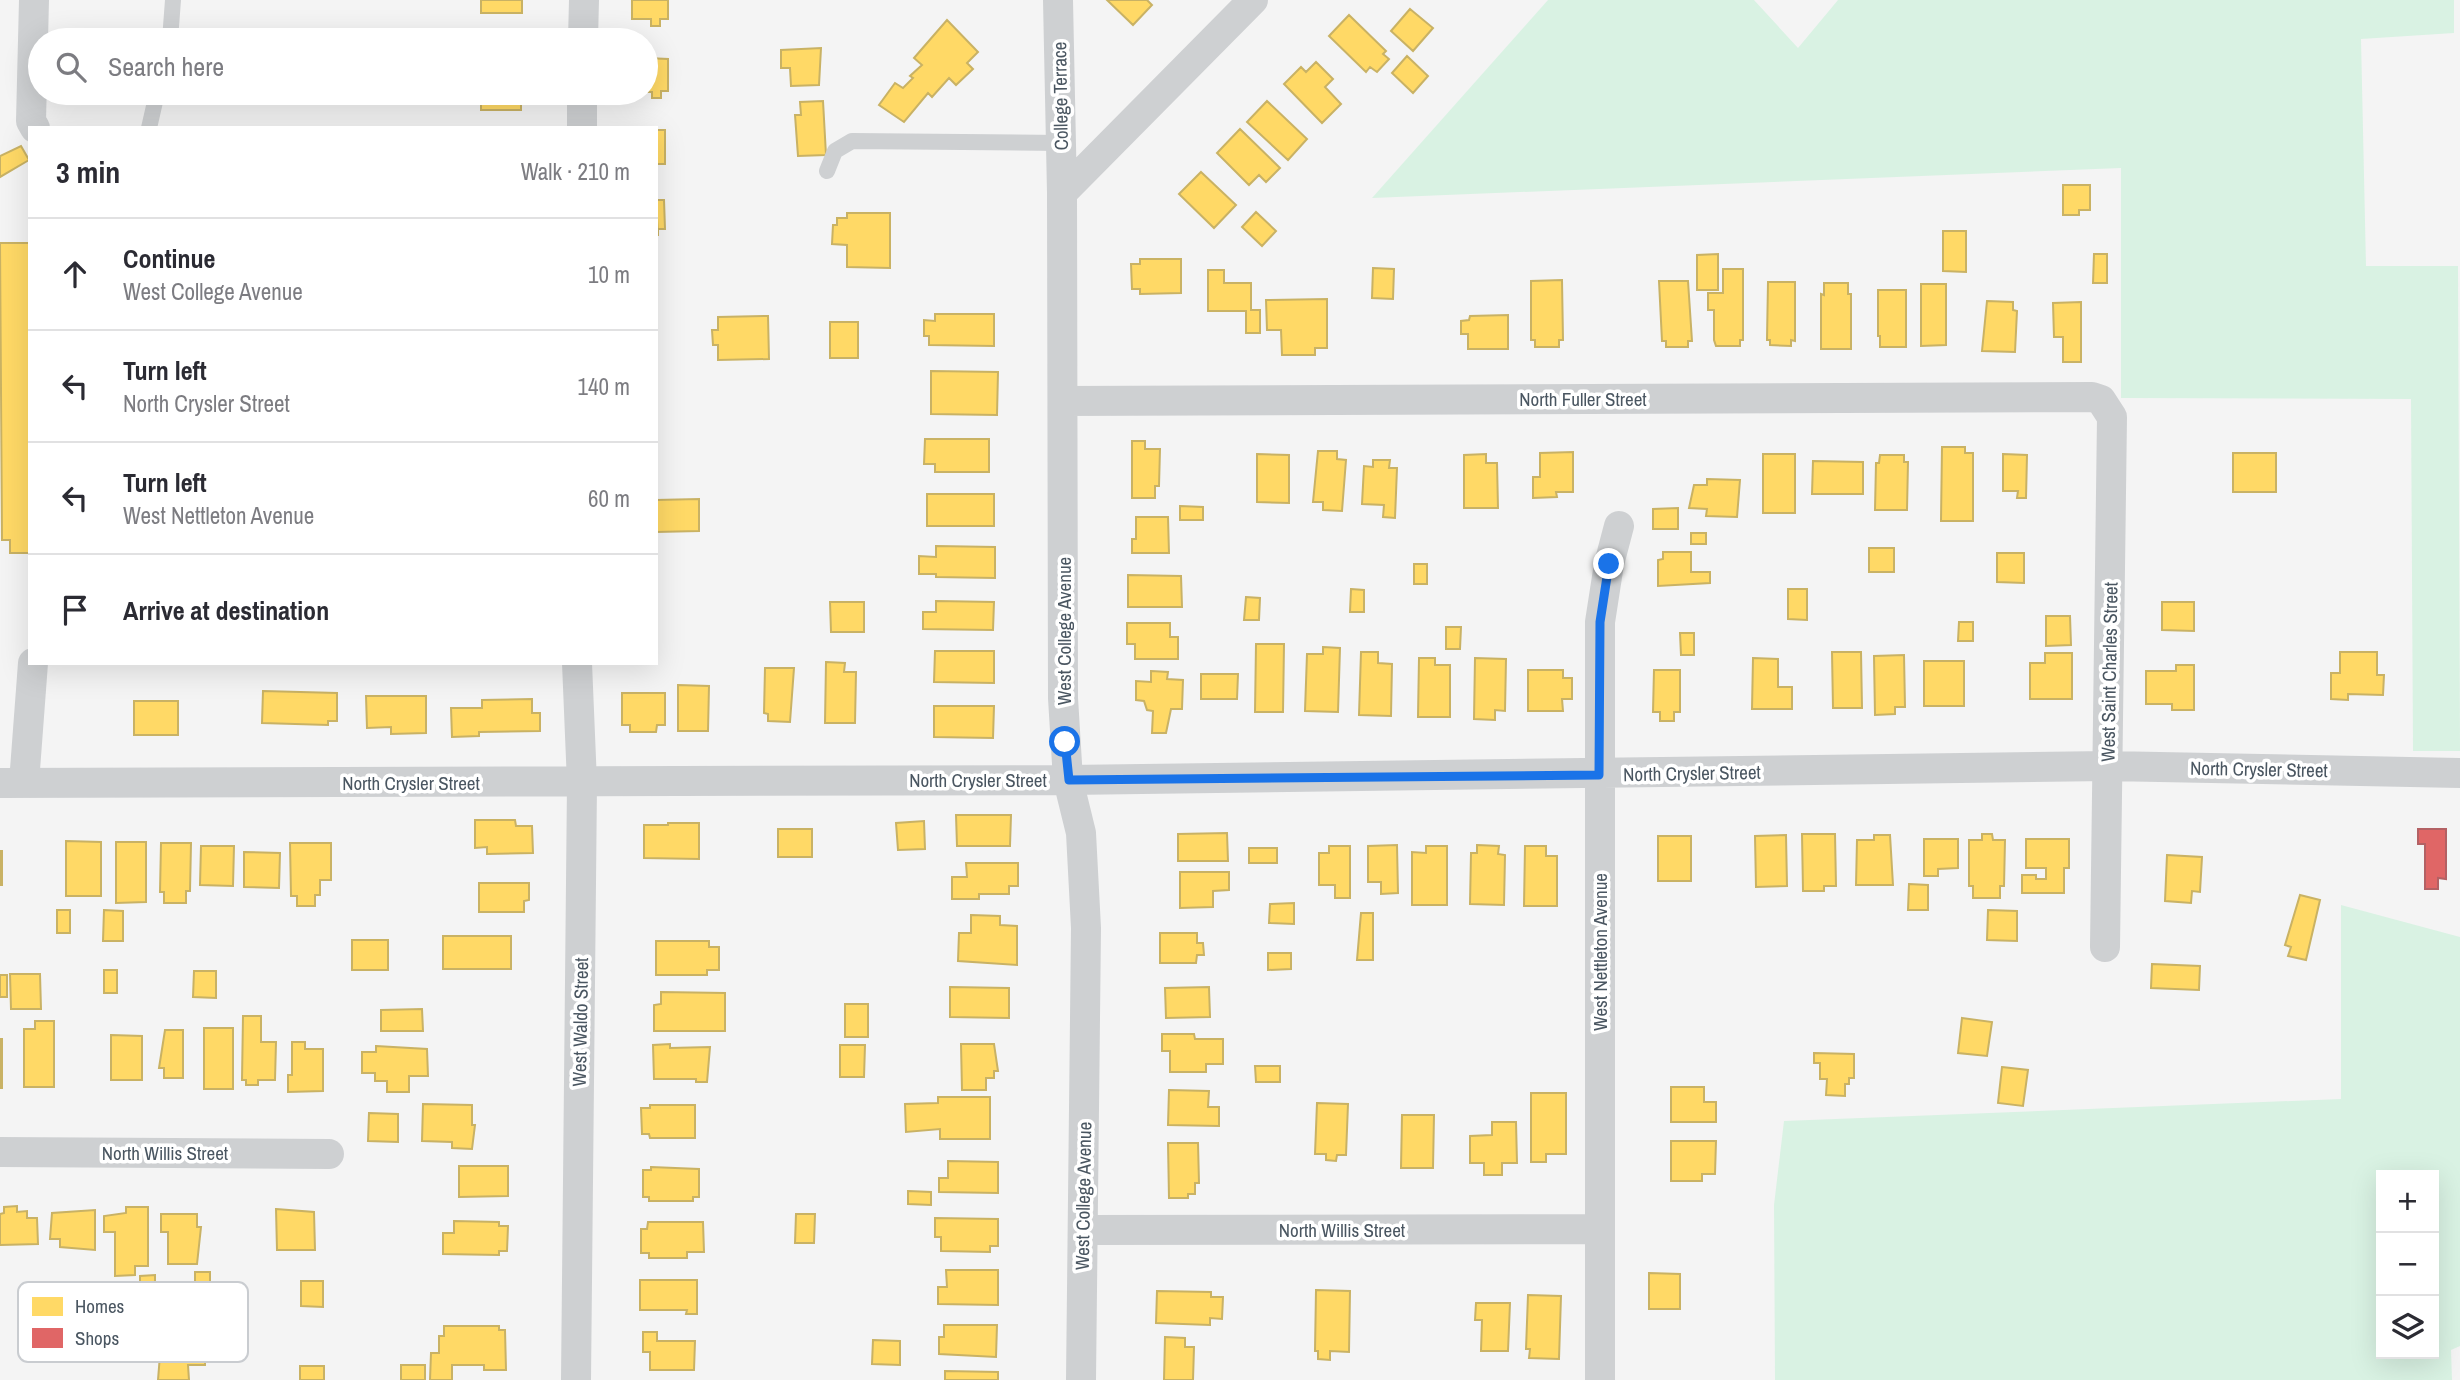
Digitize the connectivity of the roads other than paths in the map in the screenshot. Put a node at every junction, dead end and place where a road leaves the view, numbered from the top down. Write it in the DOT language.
graph roads {
  1 [pos="34,0"];
  2 [pos="173,0"];
  3 [pos="584,0"];
  4 [pos="1058,0"];
  5 [pos="1253,0"];
  6 [pos="33,28"];
  7 [pos="171,28"];
  8 [pos="583,28"];
  9 [pos="31,105"];
  10 [pos="154,105"];
  11 [pos="582,105"];
  12 [pos="34,126"];
  13 [pos="149,126"];
  14 [pos="582,126"];
  15 [pos="1061,143"];
  16 [pos="827,171"];
  17 [pos="1062,193"];
  18 [pos="2101,400"];
  19 [pos="1064,401"];
  20 [pos="1619,526"];
  21 [pos="33,665"];
  22 [pos="577,665"];
  23 [pos="2108,766"];
  24 [pos="2460,773"];
  25 [pos="1599,775"];
  26 [pos="1069,780"];
  27 [pos="12,783"];
  28 [pos="582,783"];
  29 [pos="2105,947"];
  30 [pos="0,1152"];
  31 [pos="329,1154"];
  32 [pos="1600,1229"];
  33 [pos="1083,1230"];
  34 [pos="576,1380"];
  35 [pos="1081,1380"];
  36 [pos="1600,1380"];
  1 -- 6 [label="street"];
  2 -- 7 [label="lane"];
  3 -- 8 [label="street"];
  4 -- 15 [label="street, College Terrace"];
  5 -- 17 [label="street"];
  9 -- 12 [label="street"];
  10 -- 13 [label="lane"];
  11 -- 14 [label="street"];
  15 -- 16 [label="lane"];
  15 -- 17 [label="street, College Terrace"];
  17 -- 19 [label="street, West College Avenue"];
  18 -- 19 [label="street, North Fuller Street"];
  18 -- 23 [label="street, West Saint Charles Street"];
  19 -- 26 [label="street, West College Avenue"];
  20 -- 25 [label="street, West Nettleton Avenue"];
  21 -- 27 [label="street"];
  22 -- 28 [label="street, West Waldo Street"];
  23 -- 24 [label="street, North Crysler Street"];
  23 -- 25 [label="street, North Crysler Street"];
  23 -- 29 [label="street, West Saint Charles Street"];
  25 -- 26 [label="street, North Crysler Street"];
  25 -- 32 [label="street, West Nettleton Avenue"];
  26 -- 28 [label="street, North Crysler Street"];
  26 -- 33 [label="street, West College Avenue"];
  27 -- 28 [label="street, North Crysler Street"];
  28 -- 34 [label="street, West Waldo Street"];
  30 -- 31 [label="street, North Willis Street"];
  32 -- 33 [label="street, North Willis Street"];
  32 -- 36 [label="street, West Nettleton Avenue"];
  33 -- 35 [label="street, West College Avenue"];
}
